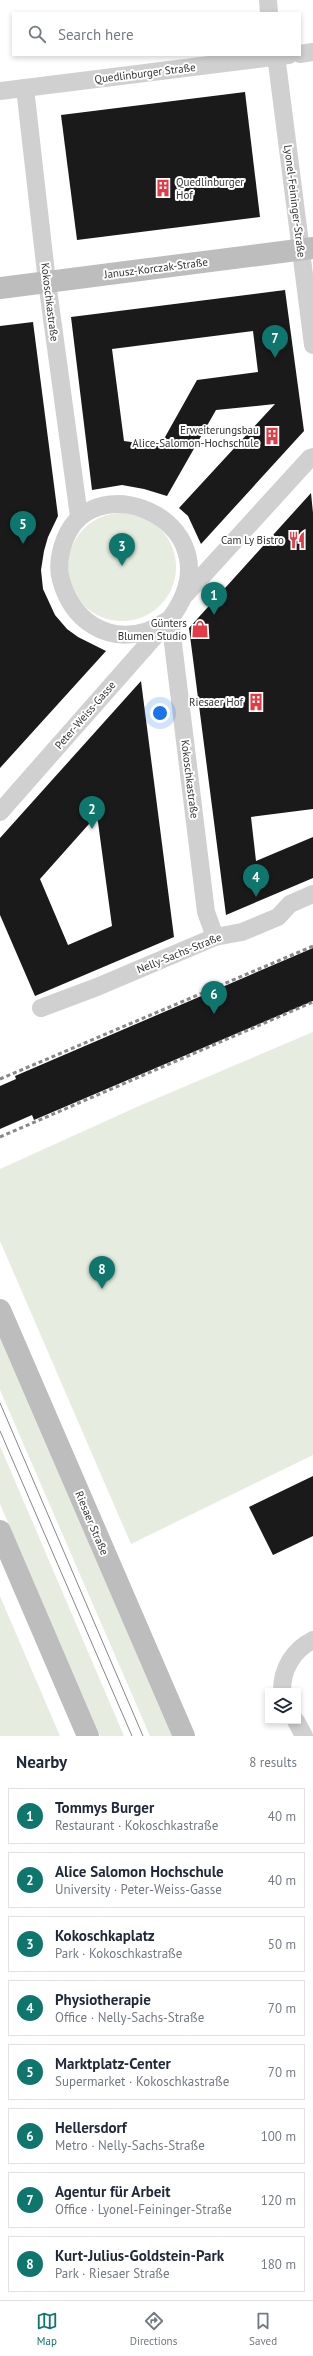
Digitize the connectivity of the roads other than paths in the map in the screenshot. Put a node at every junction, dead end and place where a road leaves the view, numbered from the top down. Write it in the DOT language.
graph roads {
  1 [pos="268,0"];
  2 [pos="269,12"];
  3 [pos="313,52"];
  4 [pos="301,54"];
  5 [pos="280,56"];
  6 [pos="25,88"];
  7 [pos="0,91"];
  8 [pos="307,249"];
  9 [pos="47,282"];
  10 [pos="0,288"];
  11 [pos="313,346"];
  12 [pos="313,457"];
  13 [pos="79,516"];
  14 [pos="186,594"];
  15 [pos="170,619"];
  16 [pos="0,812"];
  17 [pos="313,894"];
  18 [pos="215,937"];
  19 [pos="40,1008"];
  20 [pos="0,1310"];
  21 [pos="0,1531"];
  22 [pos="313,1640"];
  23 [pos="282,1688"];
  24 [pos="298,1724"];
  25 [pos="88,1736"];
  26 [pos="184,1736"];
  27 [pos="304,1736"];
  1 -- 2 [label="street"];
  3 -- 4 [label="street"];
  5 -- 6 [label="street, Quedlinburger Straße"];
  5 -- 8 [label="street, Lyonel-Feininger-Straße"];
  6 -- 7 [label="street, Quedlinburger Straße"];
  6 -- 9 [label="street, Kokoschkastraße"];
  8 -- 9 [label="main road, Janusz-Korczak-Straße"];
  8 -- 11 [label="street, Lyonel-Feininger-Straße"];
  9 -- 10 [label="main road, Janusz-Korczak-Straße"];
  9 -- 13 [label="street, Kokoschkastraße"];
  12 -- 14 [label="street"];
  13 -- 14 [label="street"];
  13 -- 15 [label="street"];
  14 -- 15 [label="street"];
  15 -- 16 [label="street, Peter-Weiss-Gasse"];
  15 -- 18 [label="street, Kokoschkastraße"];
  17 -- 18 [label="street, Nelly-Sachs-Straße"];
  18 -- 19 [label="street, Nelly-Sachs-Straße"];
  20 -- 26 [label="main road, Riesaer Straße"];
  21 -- 25 [label="main road"];
  22 -- 23 [label="street"];
  24 -- 27 [label="street"];
}
